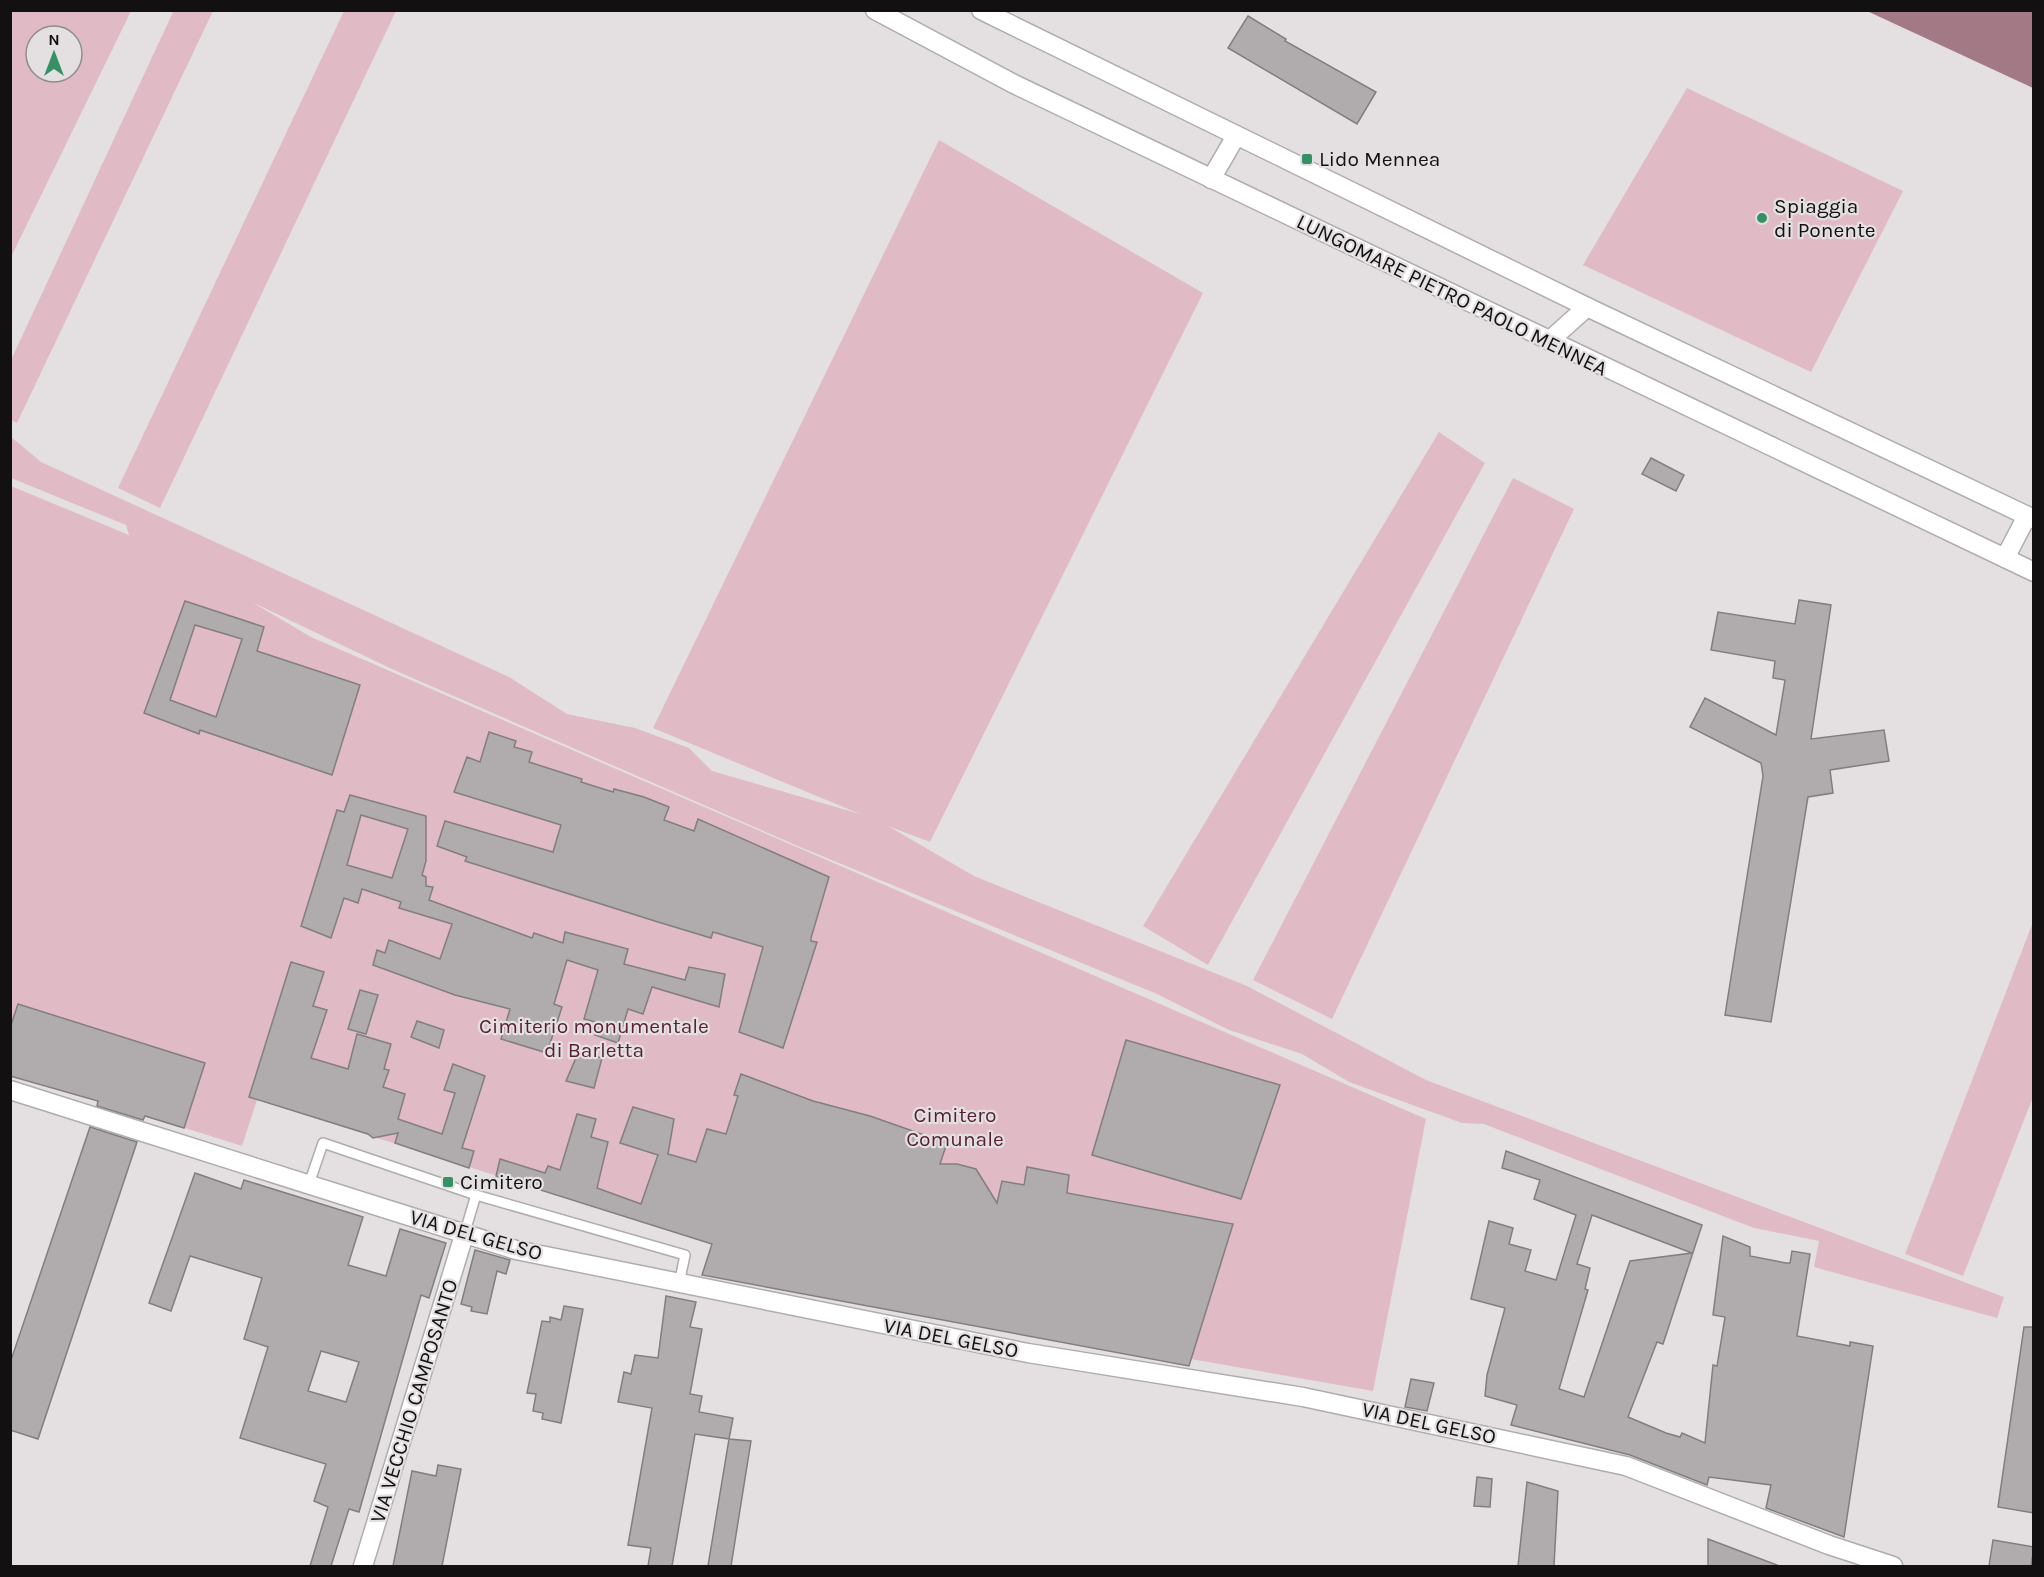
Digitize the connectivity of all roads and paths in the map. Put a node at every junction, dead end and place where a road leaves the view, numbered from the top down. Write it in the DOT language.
graph roads {
  1 [pos="875,10"];
  2 [pos="981,10"];
  3 [pos="1236,136"];
  4 [pos="1211,179"];
  5 [pos="1587,307"];
  6 [pos="1549,341"];
  7 [pos="2030,517"];
  8 [pos="2005,558"];
  9 [pos="2034,572"];
  10 [pos="10,1090"];
  11 [pos="309,1184"];
  12 [pos="476,1195"];
  13 [pos="464,1235"];
  14 [pos="678,1284"];
  15 [pos="363,1566"];
  16 [pos="1893,1566"];
  1 -- 4 [label="street, LUNGOMARE PIETRO PAOLO MENNEA"];
  2 -- 3 [label="street"];
  3 -- 4 [label="street"];
  3 -- 5 [label="street"];
  4 -- 6 [label="street, LUNGOMARE PIETRO PAOLO MENNEA"];
  5 -- 6 [label="street"];
  5 -- 7 [label="street"];
  6 -- 8 [label="street, LUNGOMARE PIETRO PAOLO MENNEA"];
  7 -- 8 [label="street"];
  8 -- 9 [label="street, LUNGOMARE PIETRO PAOLO MENNEA"];
  10 -- 11 [label="street, VIA DEL GELSO"];
  11 -- 12 [label="lane"];
  11 -- 13 [label="street, VIA DEL GELSO"];
  12 -- 13 [label="lane"];
  12 -- 14 [label="lane"];
  13 -- 14 [label="street, VIA DEL GELSO"];
  13 -- 15 [label="street, VIA VECCHIO CAMPOSANTO"];
  14 -- 16 [label="street, VIA DEL GELSO"];
}
